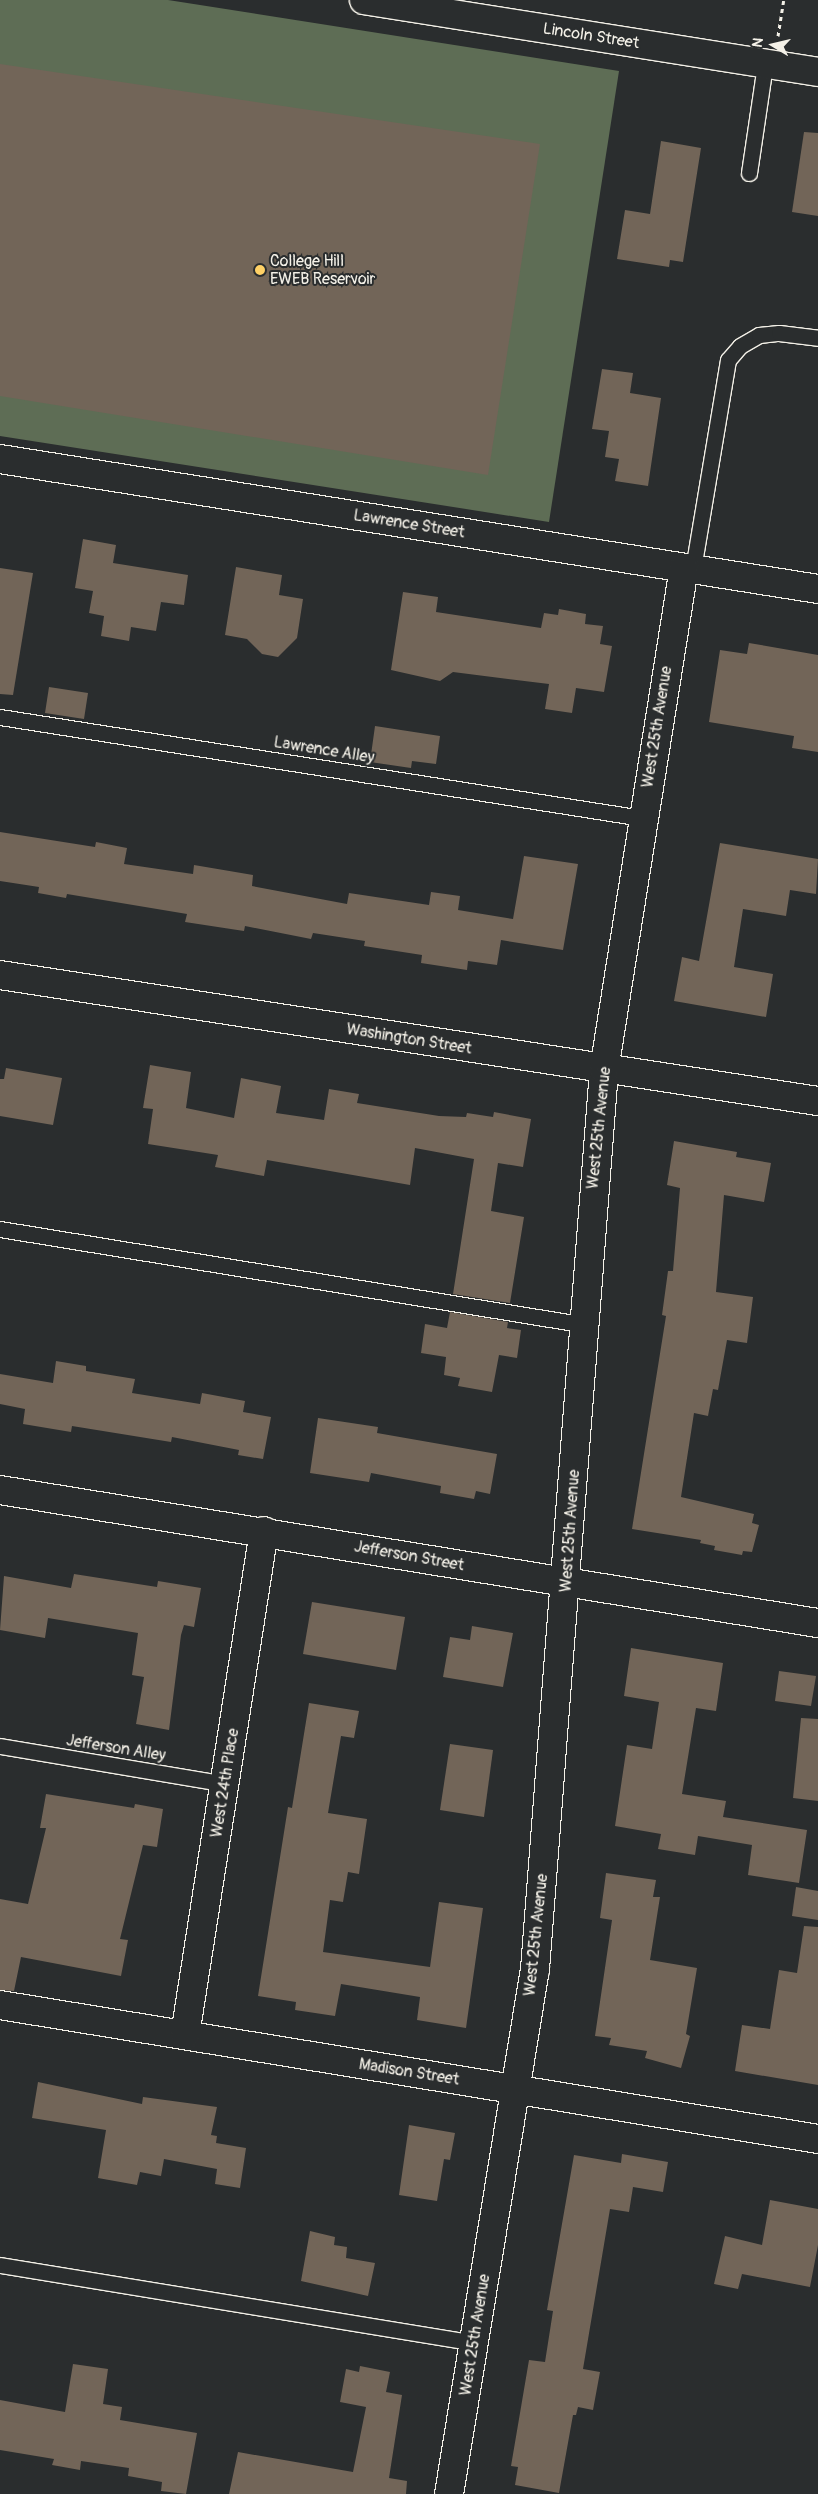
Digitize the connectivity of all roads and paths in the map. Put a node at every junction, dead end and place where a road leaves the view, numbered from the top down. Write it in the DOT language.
graph roads {
  1 [pos="364,0"];
  2 [pos="784,0"];
  3 [pos="769,64"];
  4 [pos="818,72"];
  5 [pos="748,173"];
  6 [pos="818,338"];
  7 [pos="0,459"];
  8 [pos="688,569"];
  9 [pos="818,589"];
  10 [pos="0,717"];
  11 [pos="642,818"];
  12 [pos="0,976"];
  13 [pos="604,1070"];
  14 [pos="818,1102"];
  15 [pos="0,1229"];
  16 [pos="586,1325"];
  17 [pos="0,1490"];
  18 [pos="264,1531"];
  19 [pos="566,1582"];
  20 [pos="818,1623"];
  21 [pos="0,1746"];
  22 [pos="226,1784"];
  23 [pos="0,2006"];
  24 [pos="185,2034"];
  25 [pos="516,2090"];
  26 [pos="818,2138"];
  27 [pos="0,2265"];
  28 [pos="474,2343"];
  29 [pos="449,2494"];
  1 -- 3 [label="street, Lincoln Street"];
  2 -- 3 [label="path"];
  3 -- 4 [label="street, Lincoln Street"];
  3 -- 5 [label="lane"];
  6 -- 8 [label="lane"];
  7 -- 8 [label="street, Lawrence Street"];
  8 -- 9 [label="street, Lawrence Street"];
  8 -- 11 [label="street, West 25th Avenue"];
  10 -- 11 [label="lane, Lawrence Alley"];
  11 -- 13 [label="street, West 25th Avenue"];
  12 -- 13 [label="street, Washington Street"];
  13 -- 14 [label="street, Washington Street"];
  13 -- 16 [label="street, West 25th Avenue"];
  15 -- 16 [label="lane"];
  16 -- 19 [label="street, West 25th Avenue"];
  17 -- 18 [label="street, Jefferson Street"];
  18 -- 19 [label="street, Jefferson Street"];
  18 -- 22 [label="street, West 24th Place"];
  19 -- 20 [label="street, Jefferson Street"];
  19 -- 25 [label="street, West 25th Avenue"];
  21 -- 22 [label="lane, Jefferson Alley"];
  22 -- 24 [label="street, West 24th Place"];
  23 -- 24 [label="street, Madison Street"];
  24 -- 25 [label="street, Madison Street"];
  25 -- 26 [label="street, Madison Street"];
  25 -- 28 [label="street, West 25th Avenue"];
  27 -- 28 [label="lane"];
  28 -- 29 [label="street, West 25th Avenue"];
}
